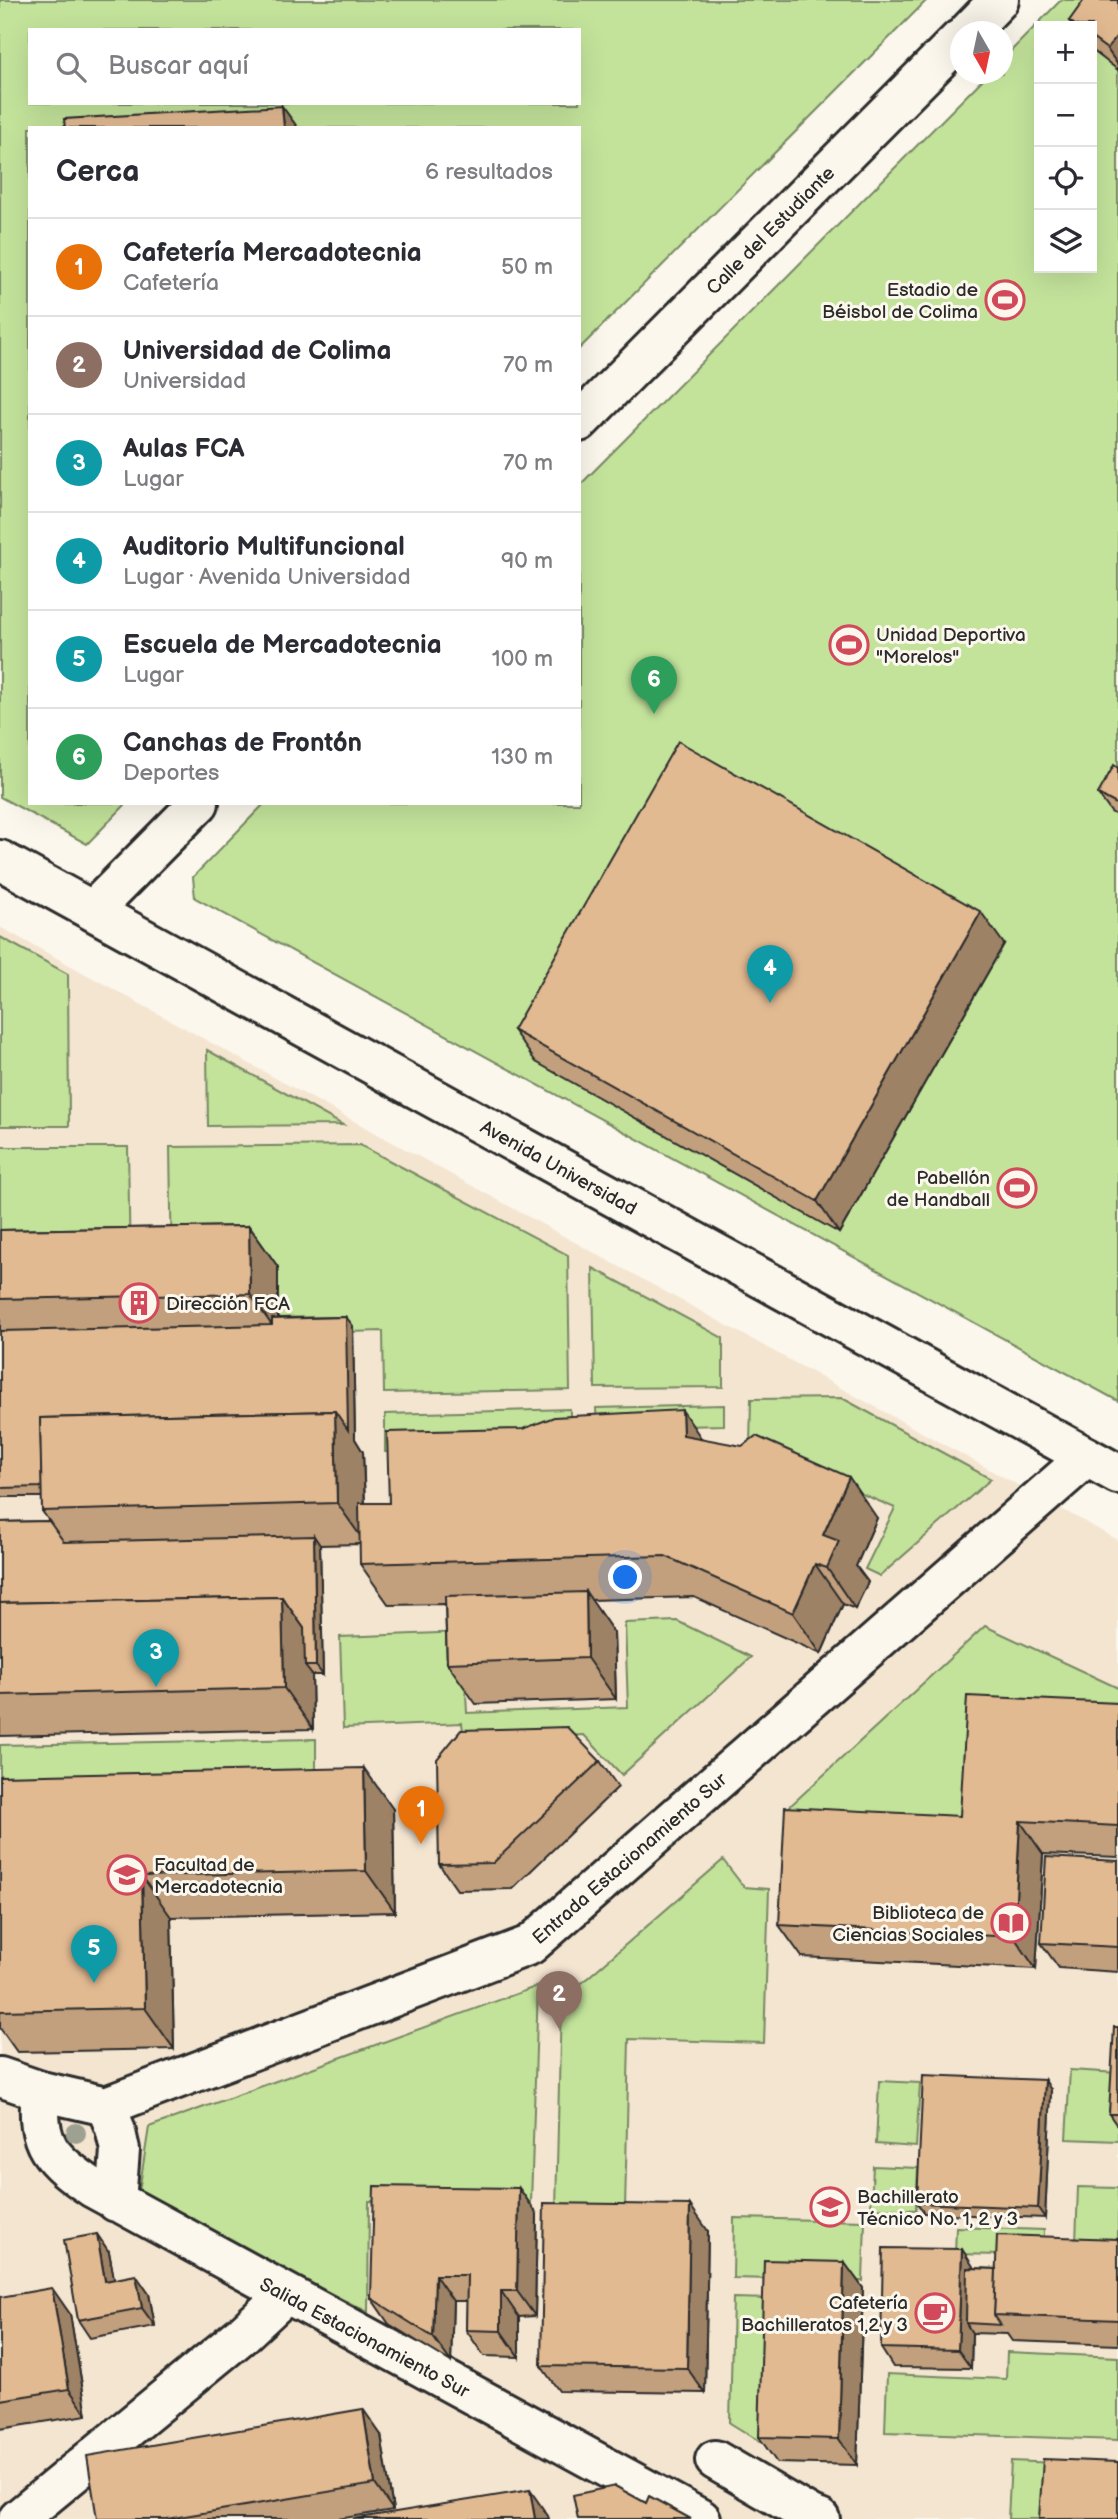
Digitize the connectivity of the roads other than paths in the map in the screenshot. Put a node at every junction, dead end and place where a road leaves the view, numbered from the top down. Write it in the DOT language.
graph roads {
  1 [pos="999,0"];
  2 [pos="979,21"];
  3 [pos="950,50"];
  4 [pos="581,420"];
  5 [pos="197,805"];
  6 [pos="0,860"];
  7 [pos="93,910"];
  8 [pos="1103,1466"];
  9 [pos="0,2077"];
  10 [pos="41,2091"];
  11 [pos="106,2106"];
  12 [pos="116,2202"];
  13 [pos="286,2294"];
  14 [pos="715,2459"];
  15 [pos="18,2519"];
  16 [pos="701,2519"];
  17 [pos="820,2519"];
  1 -- 2 [label="street"];
  3 -- 4 [label="street, Calle del Estudiante"];
  5 -- 7 [label="street"];
  6 -- 7 [label="street, Avenida Universidad"];
  7 -- 8 [label="street, Avenida Universidad"];
  8 -- 11 [label="street, Entrada Estacionamiento Sur"];
  9 -- 10 [label="street"];
  10 -- 11 [label="street"];
  10 -- 12 [label="street, Salida Estacionamiento Sur"];
  11 -- 12 [label="street"];
  12 -- 13 [label="street, Salida Estacionamiento Sur"];
  13 -- 15 [label="street"];
  13 -- 16 [label="street, Salida Estacionamiento Sur"];
  14 -- 17 [label="street"];
}
